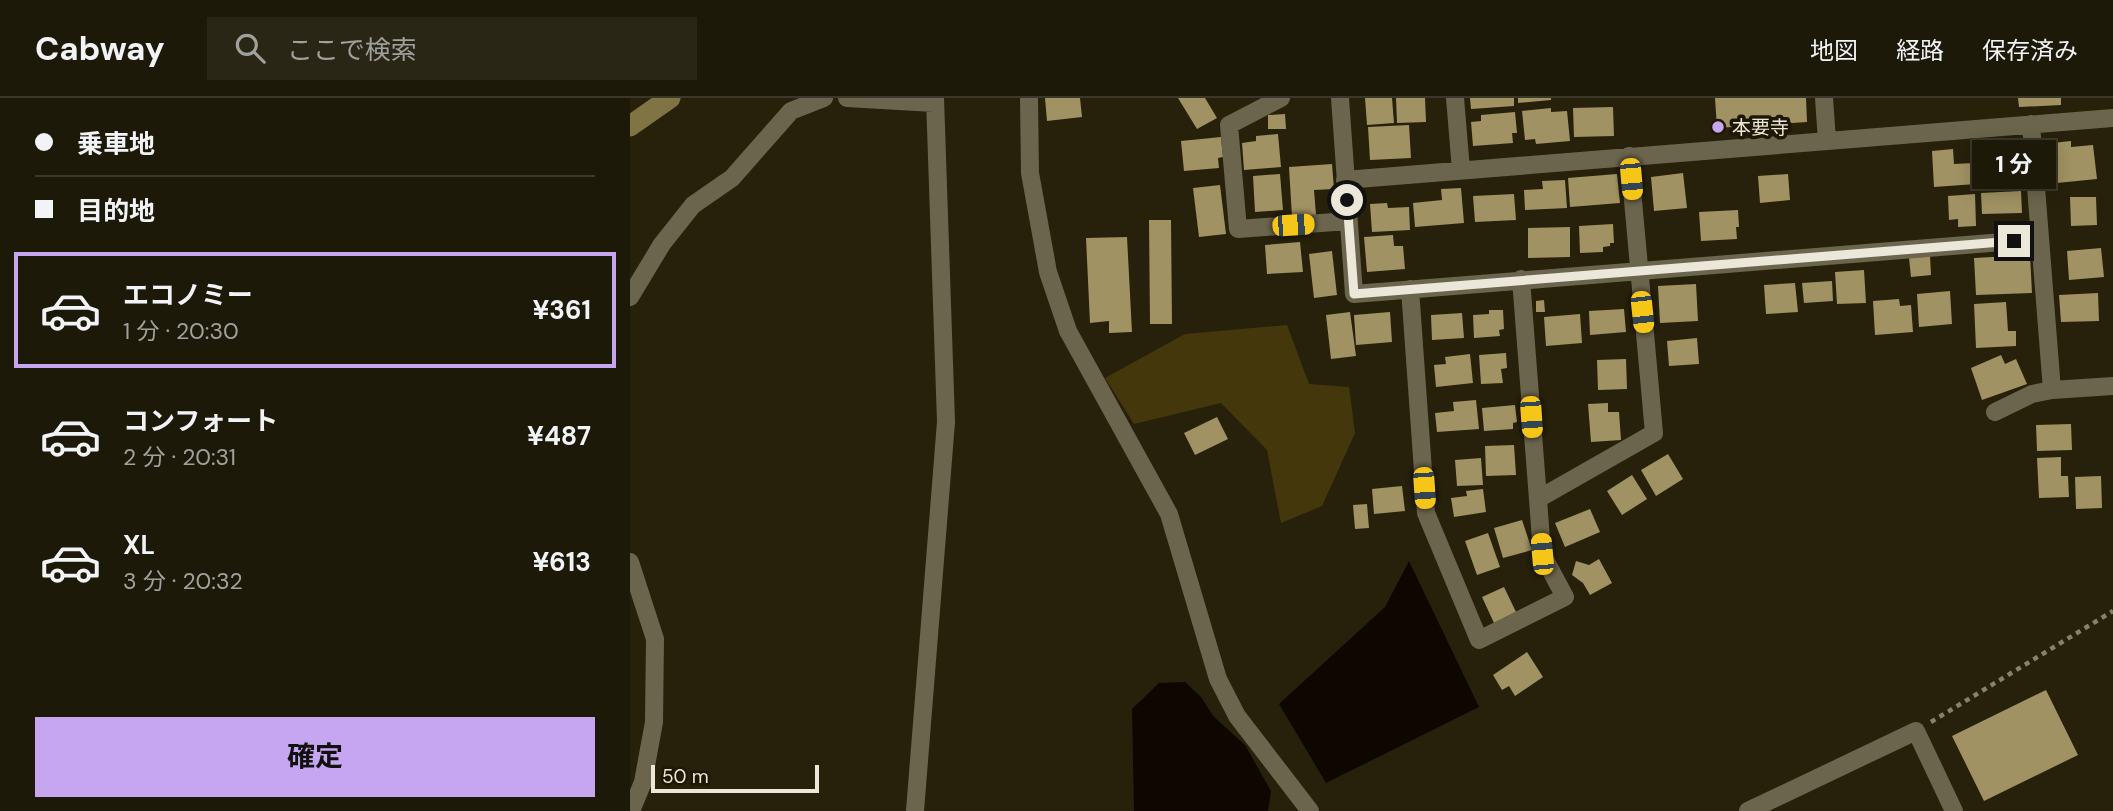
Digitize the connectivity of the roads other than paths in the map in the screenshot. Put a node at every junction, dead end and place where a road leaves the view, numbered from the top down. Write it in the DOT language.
graph roads {
  1 [pos="670,98"];
  2 [pos="824,98"];
  3 [pos="846,98"];
  4 [pos="1029,98"];
  5 [pos="1281,98"];
  6 [pos="1340,98"];
  7 [pos="1455,98"];
  8 [pos="1824,98"];
  9 [pos="935,101"];
  10 [pos="2113,118"];
  11 [pos="2031,124"];
  12 [pos="630,126"];
  13 [pos="1827,141"];
  14 [pos="1629,156"];
  15 [pos="1461,170"];
  16 [pos="1345,180"];
  17 [pos="1348,221"];
  18 [pos="2040,239"];
  19 [pos="1639,271"];
  20 [pos="1521,279"];
  21 [pos="1410,289"];
  22 [pos="630,297"];
  23 [pos="2113,386"];
  24 [pos="2052,390"];
  25 [pos="1995,412"];
  26 [pos="1538,499"];
  27 [pos="630,562"];
  28 [pos="631,811"];
  29 [pos="915,811"];
  30 [pos="1310,811"];
  31 [pos="1748,811"];
  32 [pos="1954,811"];
  1 -- 12 [label="street"];
  2 -- 22 [label="street"];
  3 -- 9 [label="street"];
  4 -- 30 [label="street"];
  5 -- 17 [label="street"];
  6 -- 16 [label="street"];
  7 -- 15 [label="street"];
  8 -- 13 [label="street"];
  9 -- 29 [label="street"];
  10 -- 11 [label="street"];
  11 -- 13 [label="street"];
  11 -- 18 [label="street"];
  13 -- 14 [label="street"];
  14 -- 15 [label="street"];
  14 -- 19 [label="street"];
  15 -- 16 [label="street"];
  16 -- 17 [label="street"];
  17 -- 21 [label="street"];
  18 -- 19 [label="street"];
  18 -- 24 [label="street"];
  19 -- 20 [label="street"];
  19 -- 26 [label="street"];
  20 -- 21 [label="street"];
  20 -- 26 [label="street"];
  21 -- 26 [label="street"];
  23 -- 24 [label="street"];
  24 -- 25 [label="street"];
  27 -- 28 [label="street"];
  31 -- 32 [label="street"];
}
